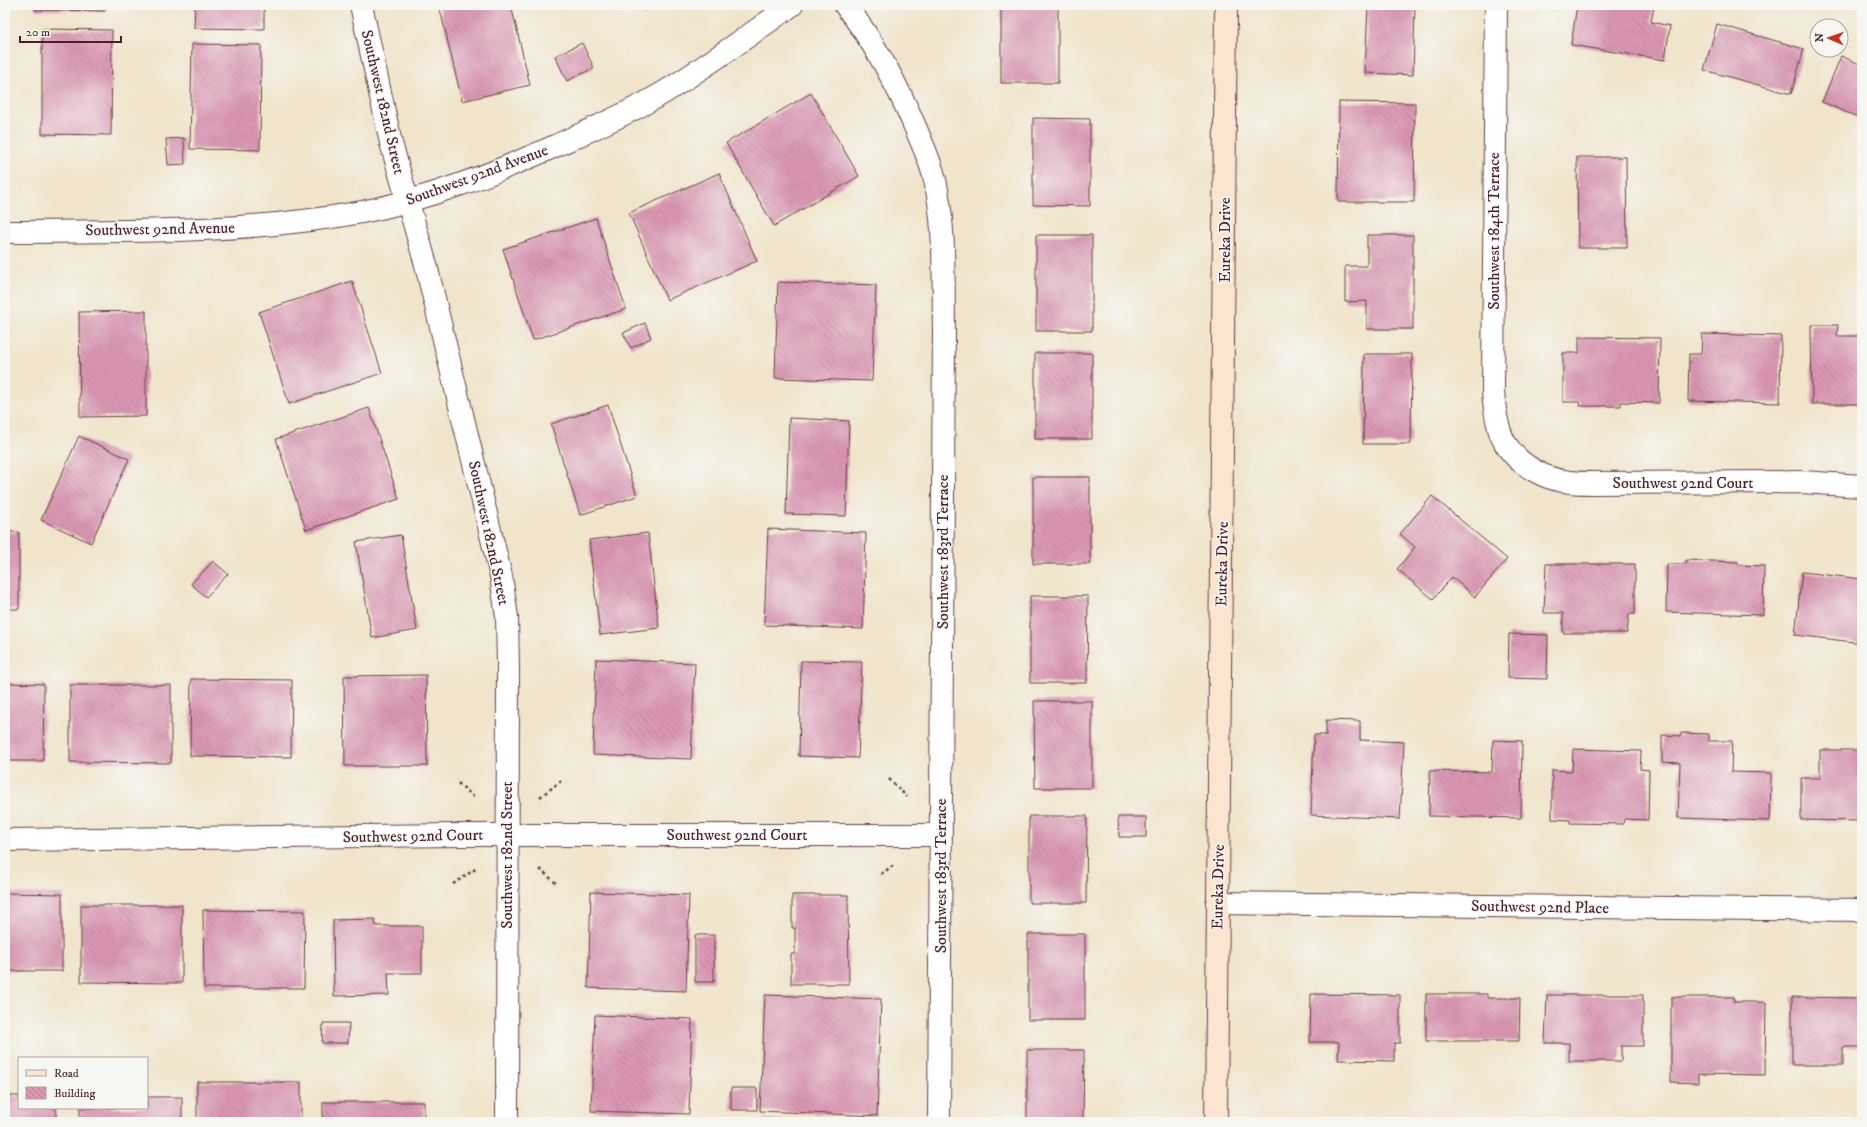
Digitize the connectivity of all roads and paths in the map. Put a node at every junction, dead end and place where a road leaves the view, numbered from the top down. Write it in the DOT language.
graph roads {
  1 [pos="361,5"];
  2 [pos="792,5"];
  3 [pos="845,5"];
  4 [pos="1226,5"];
  5 [pos="1496,5"];
  6 [pos="407,202"];
  7 [pos="5,232"];
  8 [pos="1511,453"];
  9 [pos="1862,486"];
  10 [pos="889,779"];
  11 [pos="560,781"];
  12 [pos="458,783"];
  13 [pos="474,797"];
  14 [pos="540,797"];
  15 [pos="907,797"];
  16 [pos="507,835"];
  17 [pos="941,835"];
  18 [pos="5,840"];
  19 [pos="896,864"];
  20 [pos="476,868"];
  21 [pos="540,869"];
  22 [pos="881,874"];
  23 [pos="454,884"];
  24 [pos="558,884"];
  25 [pos="1218,904"];
  26 [pos="1862,910"];
  27 [pos="507,1122"];
  28 [pos="939,1122"];
  29 [pos="1216,1122"];
  1 -- 6 [label="street, Southwest 182nd Street"];
  2 -- 6 [label="street, Southwest 92nd Avenue"];
  3 -- 17 [label="street, Southwest 183rd Terrace"];
  4 -- 25 [label="main road, Eureka Drive"];
  5 -- 8 [label="street, Southwest 184th Terrace"];
  6 -- 7 [label="street, Southwest 92nd Avenue"];
  6 -- 16 [label="street, Southwest 182nd Street"];
  8 -- 9 [label="street, Southwest 92nd Court"];
  10 -- 15 [label="path"];
  11 -- 14 [label="path"];
  12 -- 13 [label="path"];
  16 -- 17 [label="street, Southwest 92nd Court"];
  16 -- 18 [label="street, Southwest 92nd Court"];
  16 -- 27 [label="street, Southwest 182nd Street"];
  17 -- 28 [label="street, Southwest 183rd Terrace"];
  19 -- 22 [label="path"];
  20 -- 23 [label="path"];
  21 -- 24 [label="path"];
  25 -- 26 [label="street, Southwest 92nd Place"];
  25 -- 29 [label="main road, Eureka Drive"];
}
